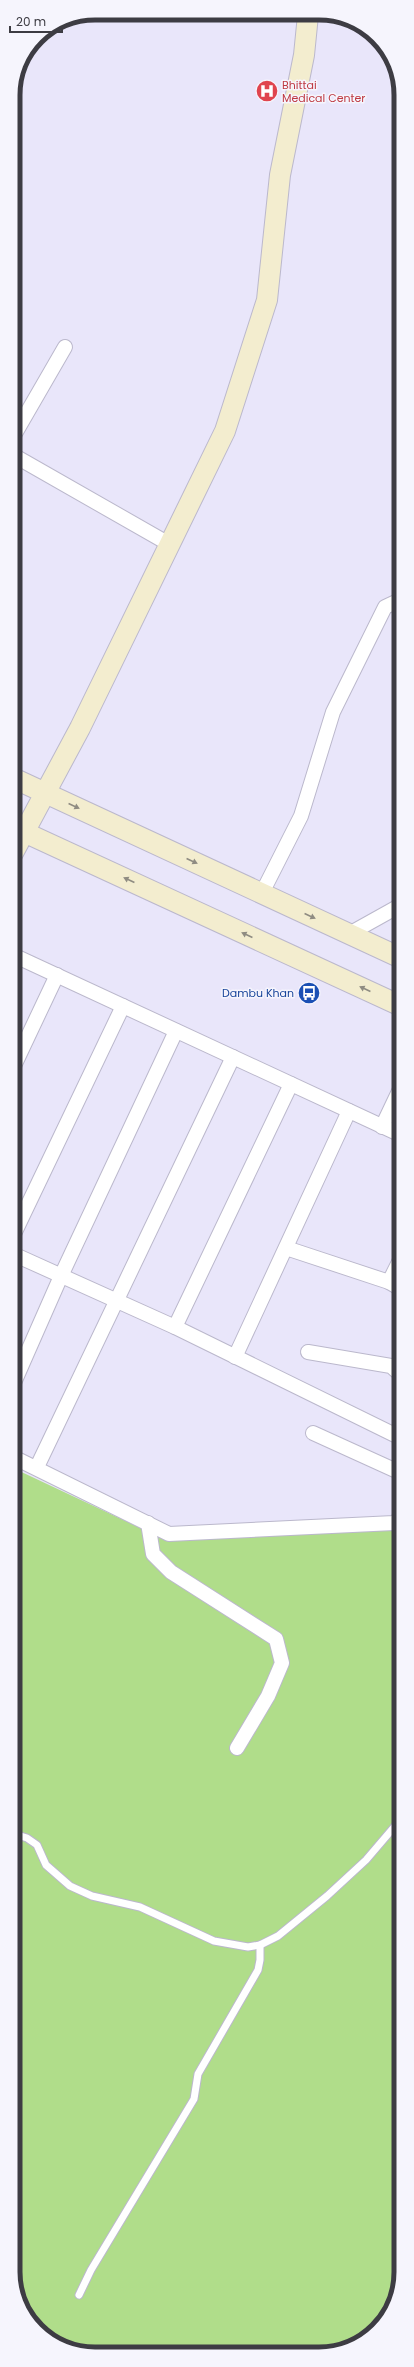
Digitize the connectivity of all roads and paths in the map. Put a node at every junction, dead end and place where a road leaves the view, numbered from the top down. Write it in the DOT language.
graph roads {
  1 [pos="308,20"];
  2 [pos="65,347"];
  3 [pos="20,425"];
  4 [pos="20,459"];
  5 [pos="169,544"];
  6 [pos="394,603"];
  7 [pos="20,781"];
  8 [pos="44,792"];
  9 [pos="20,826"];
  10 [pos="20,830"];
  11 [pos="262,894"];
  12 [pos="394,909"];
  13 [pos="349,934"];
  14 [pos="394,955"];
  15 [pos="20,958"];
  16 [pos="57,975"];
  17 [pos="394,1003"];
  18 [pos="122,1006"];
  19 [pos="176,1031"];
  20 [pos="20,1053"];
  21 [pos="233,1057"];
  22 [pos="291,1084"];
  23 [pos="394,1102"];
  24 [pos="348,1111"];
  25 [pos="382,1127"];
  26 [pos="394,1132"];
  27 [pos="20,1221"];
  28 [pos="286,1248"];
  29 [pos="20,1257"];
  30 [pos="61,1276"];
  31 [pos="394,1286"];
  32 [pos="117,1300"];
  33 [pos="175,1327"];
  34 [pos="308,1352"];
  35 [pos="235,1357"];
  36 [pos="394,1369"];
  37 [pos="20,1371"];
  38 [pos="313,1433"];
  39 [pos="394,1435"];
  40 [pos="20,1460"];
  41 [pos="37,1467"];
  42 [pos="394,1470"];
  43 [pos="148,1523"];
  44 [pos="394,1523"];
  45 [pos="237,1748"];
  46 [pos="394,1827"];
  47 [pos="20,1836"];
  48 [pos="260,1945"];
  49 [pos="79,2296"];
  1 -- 5 [label="street"];
  2 -- 3 [label="street"];
  4 -- 5 [label="street"];
  5 -- 8 [label="street"];
  6 -- 11 [label="street"];
  7 -- 8 [label="street"];
  8 -- 9 [label="street"];
  8 -- 11 [label="street, one-way"];
  17 -- 10 [label="street, one-way"];
  11 -- 13 [label="street, one-way"];
  12 -- 13 [label="street"];
  13 -- 14 [label="street"];
  15 -- 16 [label="street"];
  16 -- 18 [label="street"];
  16 -- 20 [label="street"];
  18 -- 19 [label="street"];
  18 -- 27 [label="street"];
  19 -- 21 [label="street"];
  19 -- 30 [label="street"];
  21 -- 22 [label="street"];
  21 -- 32 [label="street"];
  22 -- 24 [label="street"];
  22 -- 33 [label="street"];
  23 -- 25 [label="street"];
  24 -- 25 [label="street"];
  24 -- 28 [label="street"];
  25 -- 26 [label="street"];
  28 -- 31 [label="street"];
  28 -- 35 [label="street"];
  29 -- 30 [label="street"];
  30 -- 32 [label="street"];
  30 -- 37 [label="street"];
  32 -- 33 [label="street"];
  32 -- 41 [label="street"];
  33 -- 35 [label="street"];
  34 -- 36 [label="street"];
  35 -- 39 [label="street"];
  38 -- 42 [label="street"];
  40 -- 41 [label="street"];
  41 -- 43 [label="street"];
  43 -- 44 [label="street"];
  43 -- 45 [label="street"];
  46 -- 48 [label="lane"];
  47 -- 48 [label="lane"];
  48 -- 49 [label="lane"];
}
